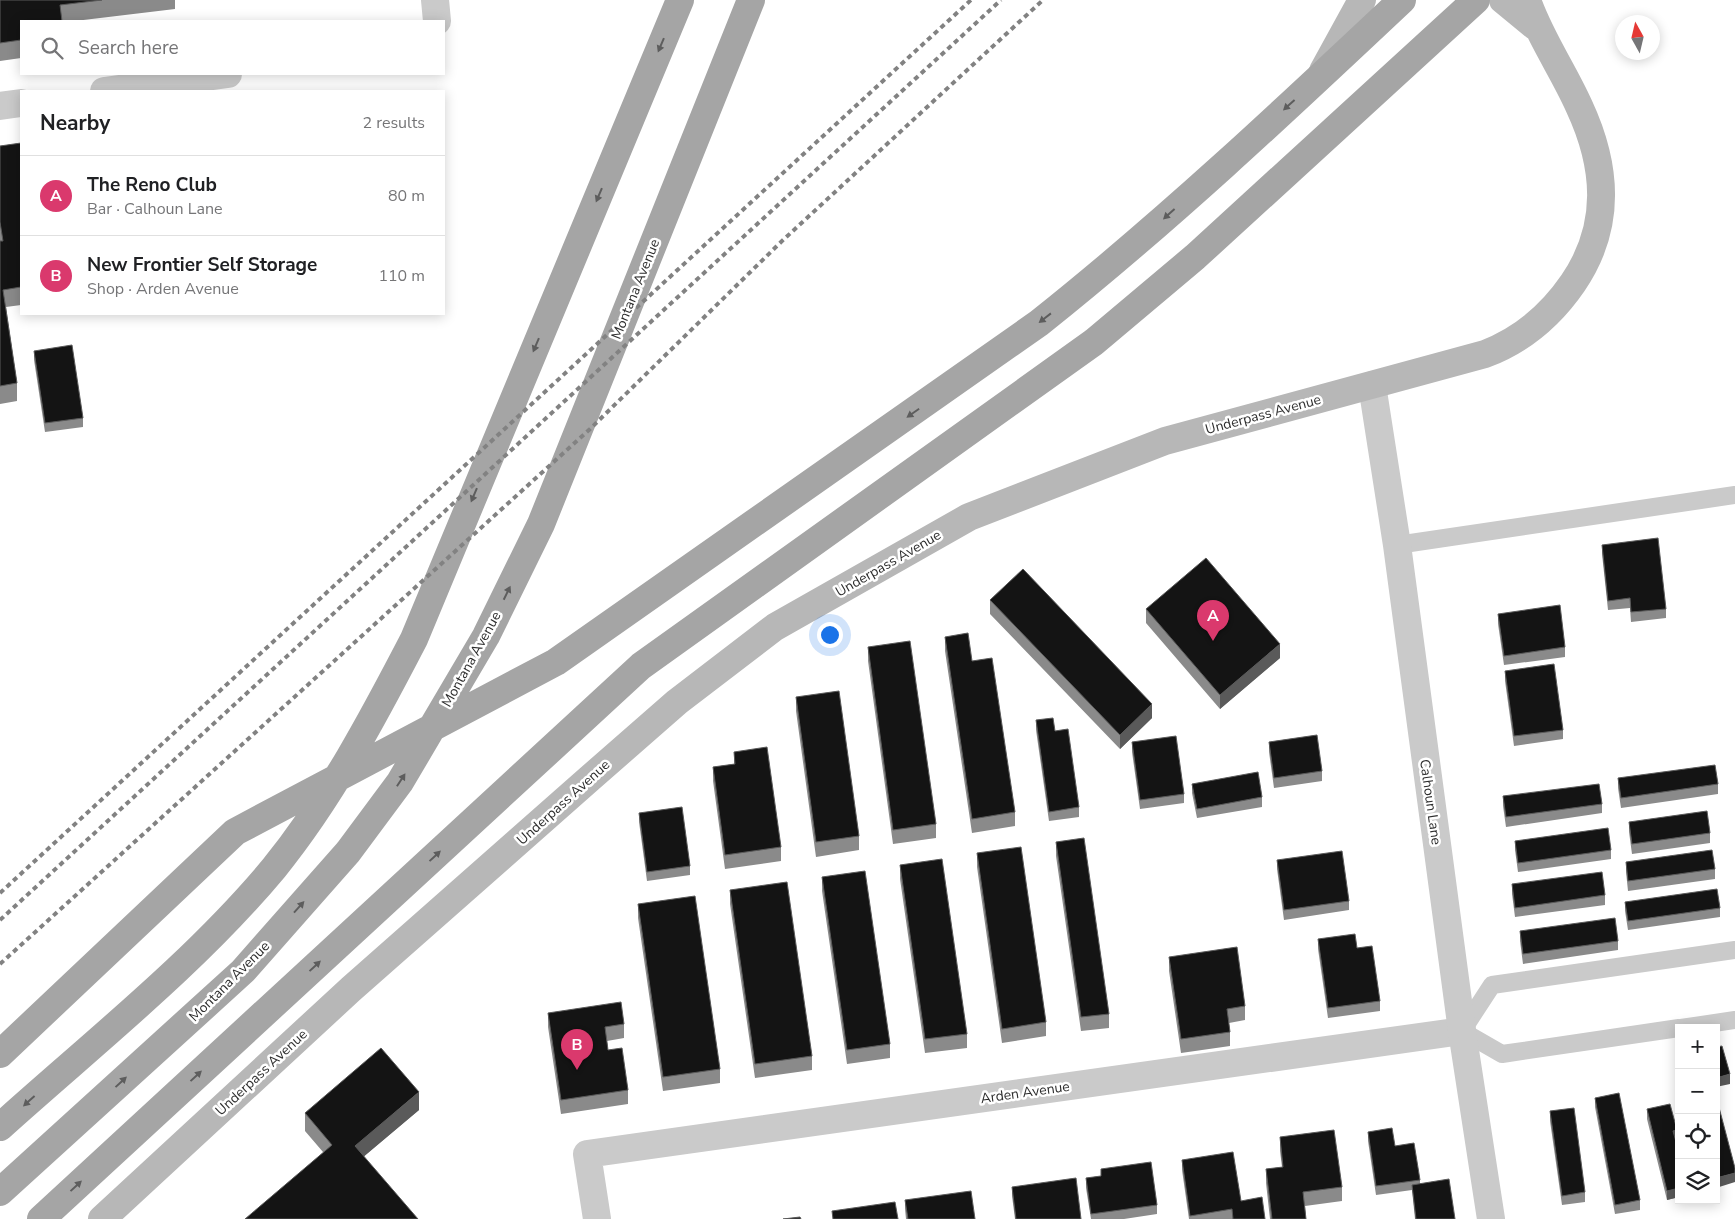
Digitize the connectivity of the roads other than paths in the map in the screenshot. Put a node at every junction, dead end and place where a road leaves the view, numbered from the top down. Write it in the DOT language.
graph roads {
  1 [pos="435,0"];
  2 [pos="680,0"];
  3 [pos="751,0"];
  4 [pos="1362,0"];
  5 [pos="1402,0"];
  6 [pos="1476,0"];
  7 [pos="1502,0"];
  8 [pos="1527,0"];
  9 [pos="437,20"];
  10 [pos="1536,27"];
  11 [pos="221,75"];
  12 [pos="1320,77"];
  13 [pos="111,90"];
  14 [pos="20,103"];
  15 [pos="0,106"];
  16 [pos="1372,385"];
  17 [pos="1735,495"];
  18 [pos="1397,545"];
  19 [pos="1735,950"];
  20 [pos="1735,1020"];
  21 [pos="1708,1024"];
  22 [pos="1675,1029"];
  23 [pos="1462,1031"];
  24 [pos="0,1054"];
  25 [pos="0,1127"];
  26 [pos="0,1192"];
  27 [pos="40,1219"];
  28 [pos="102,1219"];
  29 [pos="597,1219"];
  30 [pos="1491,1219"];
  1 -- 9 [label="street"];
  2 -- 25 [label="main road, one-way"];
  26 -- 3 [label="main road, Montana Avenue, one-way"];
  4 -- 12 [label="main road"];
  5 -- 12 [label="main road"];
  27 -- 6 [label="main road, one-way"];
  7 -- 10 [label="main road, Underpass Avenue"];
  8 -- 10 [label="main road, Underpass Avenue"];
  10 -- 16 [label="main road, Underpass Avenue"];
  11 -- 13 [label="street"];
  12 -- 24 [label="main road, one-way"];
  14 -- 15 [label="street"];
  16 -- 18 [label="street, Calhoun Lane"];
  16 -- 28 [label="main road, Underpass Avenue"];
  17 -- 18 [label="lane"];
  18 -- 23 [label="street, Calhoun Lane"];
  19 -- 23 [label="lane"];
  20 -- 21 [label="lane"];
  22 -- 23 [label="lane"];
  23 -- 29 [label="street, Arden Avenue"];
  23 -- 30 [label="street, Calhoun Lane"];
}
